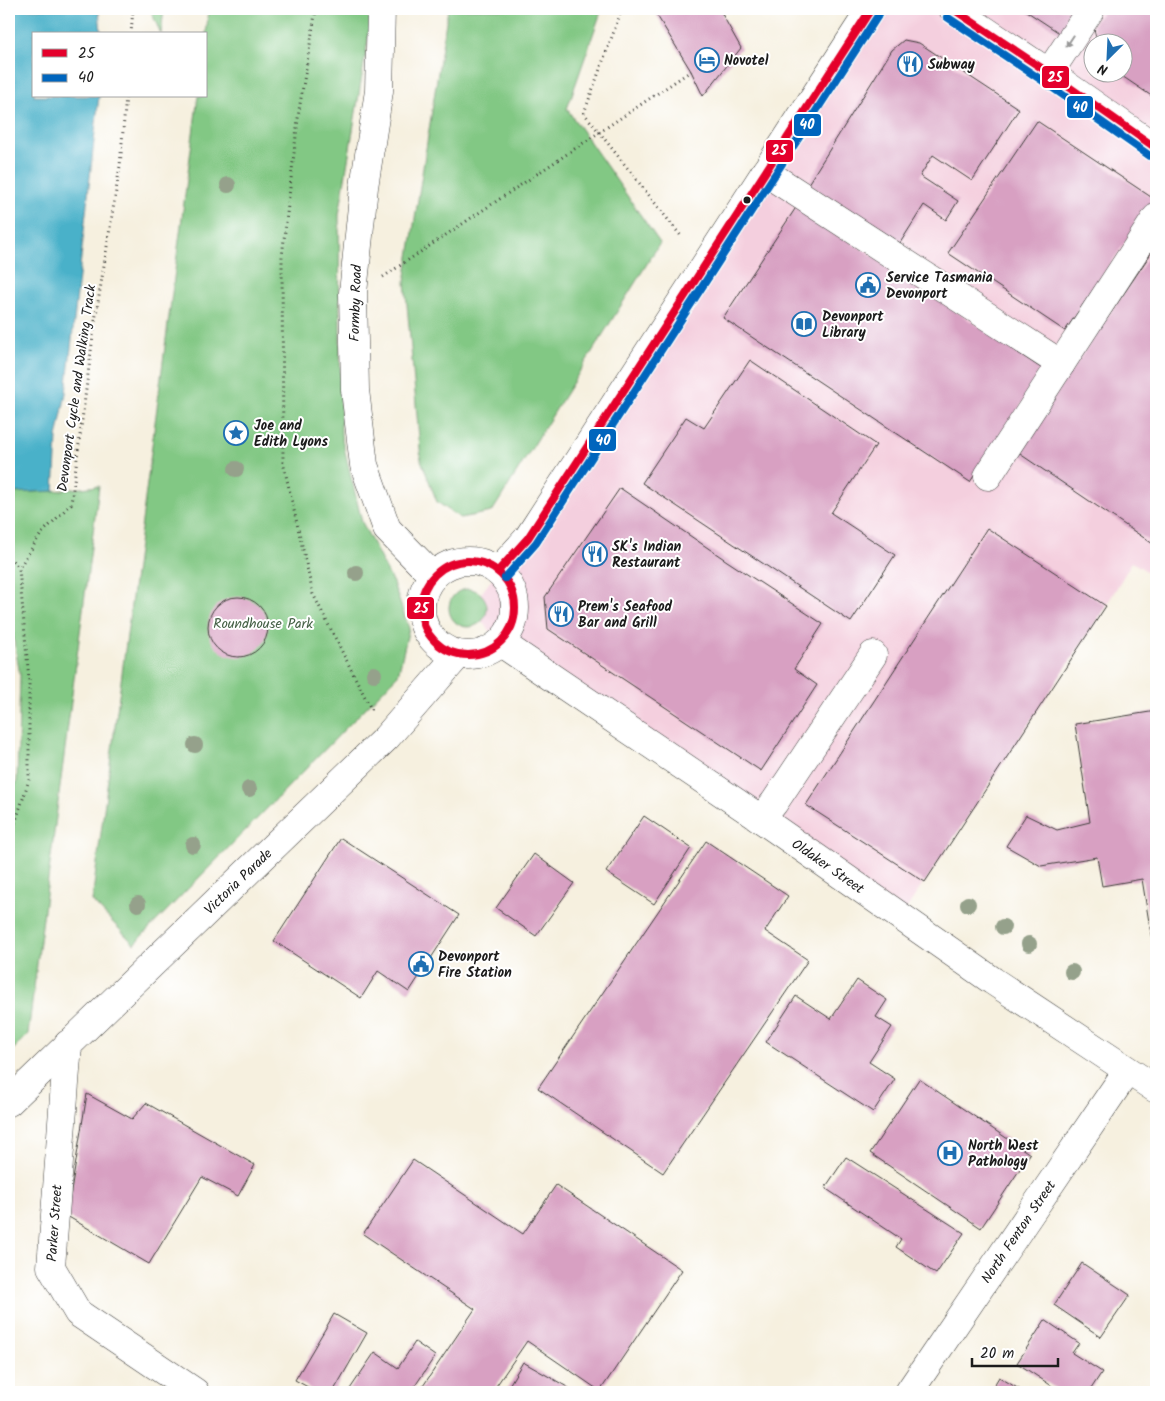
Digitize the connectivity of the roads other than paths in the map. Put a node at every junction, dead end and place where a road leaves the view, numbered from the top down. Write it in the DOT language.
graph roads {
  1 [pos="382,9"];
  2 [pos="871,9"];
  3 [pos="953,9"];
  4 [pos="1091,9"];
  5 [pos="1050,73"];
  6 [pos="1156,148"];
  7 [pos="765,172"];
  8 [pos="1156,218"];
  9 [pos="1060,364"];
  10 [pos="988,476"];
  11 [pos="498,571"];
  12 [pos="433,576"];
  13 [pos="500,643"];
  14 [pos="458,655"];
  15 [pos="873,655"];
  16 [pos="761,819"];
  17 [pos="68,1044"];
  18 [pos="1127,1071"];
  19 [pos="1156,1089"];
  20 [pos="9,1102"];
  21 [pos="195,1392"];
  22 [pos="909,1392"];
  1 -- 12 [label="main road, Formby Road"];
  2 -- 7 [label="main road"];
  3 -- 5 [label="main road"];
  4 -- 5 [label="main road, one-way"];
  5 -- 6 [label="main road"];
  7 -- 9 [label="main road"];
  7 -- 11 [label="main road"];
  8 -- 9 [label="main road"];
  9 -- 10 [label="main road"];
  11 -- 12 [label="main road"];
  11 -- 13 [label="main road"];
  12 -- 14 [label="main road"];
  13 -- 14 [label="main road"];
  13 -- 16 [label="main road, Oldaker Street"];
  14 -- 17 [label="main road, Victoria Parade"];
  15 -- 16 [label="main road"];
  16 -- 18 [label="main road, Oldaker Street"];
  17 -- 20 [label="main road, Victoria Parade"];
  17 -- 21 [label="main road, Parker Street"];
  18 -- 19 [label="main road, Oldaker Street"];
  18 -- 22 [label="main road, North Fenton Street"];
}
